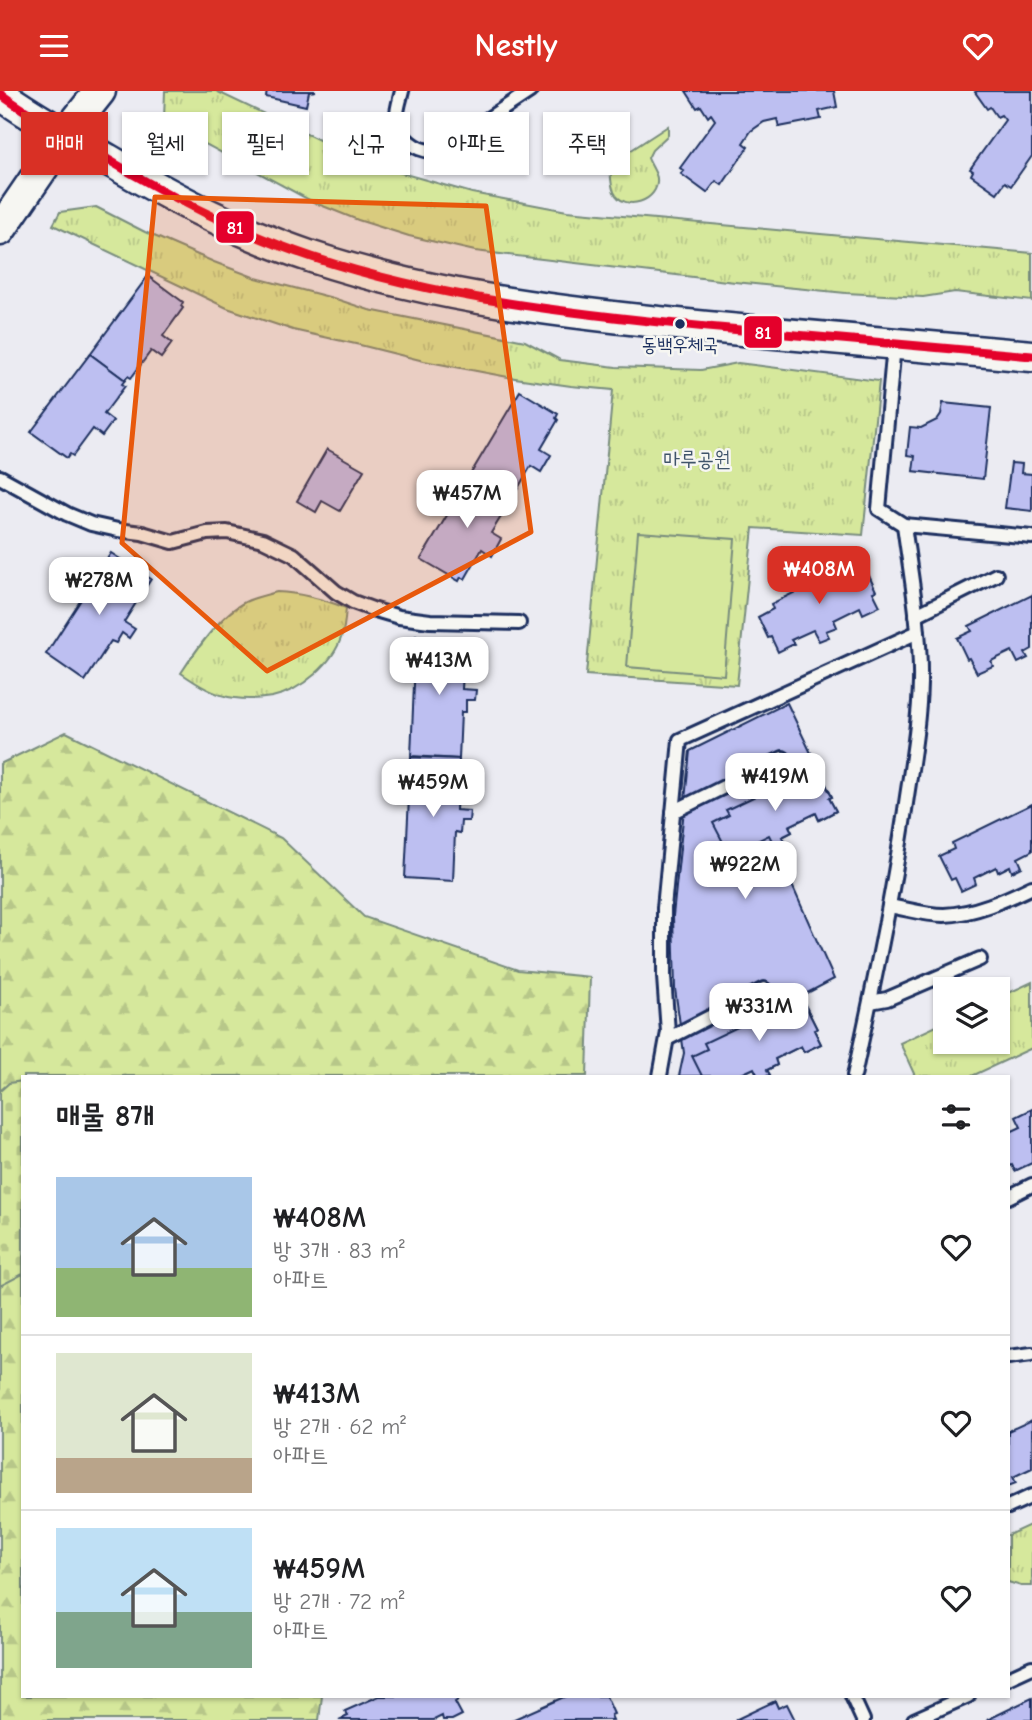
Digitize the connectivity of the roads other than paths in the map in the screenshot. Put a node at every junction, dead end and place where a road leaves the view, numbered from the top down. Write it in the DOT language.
graph roads {
  1 [pos="100,91"];
  2 [pos="402,91"];
  3 [pos="530,91"];
  4 [pos="0,94"];
  5 [pos="29,112"];
  6 [pos="83,112"];
  7 [pos="108,160"];
  8 [pos="38,175"];
  9 [pos="0,230"];
  10 [pos="894,345"];
  11 [pos="1032,356"];
  12 [pos="0,477"];
  13 [pos="904,525"];
  14 [pos="1032,537"];
  15 [pos="996,575"];
  16 [pos="916,615"];
  17 [pos="519,623"];
  18 [pos="918,632"];
  19 [pos="783,758"];
  20 [pos="673,812"];
  21 [pos="1032,887"];
  22 [pos="890,906"];
  23 [pos="980,959"];
  24 [pos="764,989"];
  25 [pos="870,1002"];
  26 [pos="667,1039"];
  27 [pos="660,1075"];
  28 [pos="851,1075"];
  29 [pos="1032,1185"];
  30 [pos="1010,1196"];
  31 [pos="1032,1355"];
  32 [pos="1010,1357"];
  33 [pos="1032,1496"];
  34 [pos="1010,1506"];
  35 [pos="1032,1667"];
  36 [pos="1010,1677"];
  37 [pos="853,1698"];
  38 [pos="964,1698"];
  39 [pos="863,1720"];
  40 [pos="914,1720"];
  1 -- 6 [label="street"];
  2 -- 3 [label="lane"];
  4 -- 5 [label="street"];
  7 -- 10 [label="street"];
  8 -- 9 [label="street"];
  10 -- 11 [label="street"];
  10 -- 13 [label="lane"];
  12 -- 17 [label="lane"];
  13 -- 14 [label="lane"];
  13 -- 16 [label="lane"];
  15 -- 16 [label="lane"];
  16 -- 18 [label="lane"];
  18 -- 20 [label="lane"];
  18 -- 22 [label="lane"];
  19 -- 20 [label="lane"];
  20 -- 26 [label="lane"];
  21 -- 22 [label="lane"];
  22 -- 25 [label="lane"];
  23 -- 25 [label="lane"];
  24 -- 26 [label="lane"];
  25 -- 28 [label="lane"];
  26 -- 27 [label="lane"];
  29 -- 30 [label="lane"];
  31 -- 32 [label="lane"];
  33 -- 34 [label="lane"];
  35 -- 36 [label="lane"];
  37 -- 39 [label="lane"];
  38 -- 40 [label="lane"];
}
